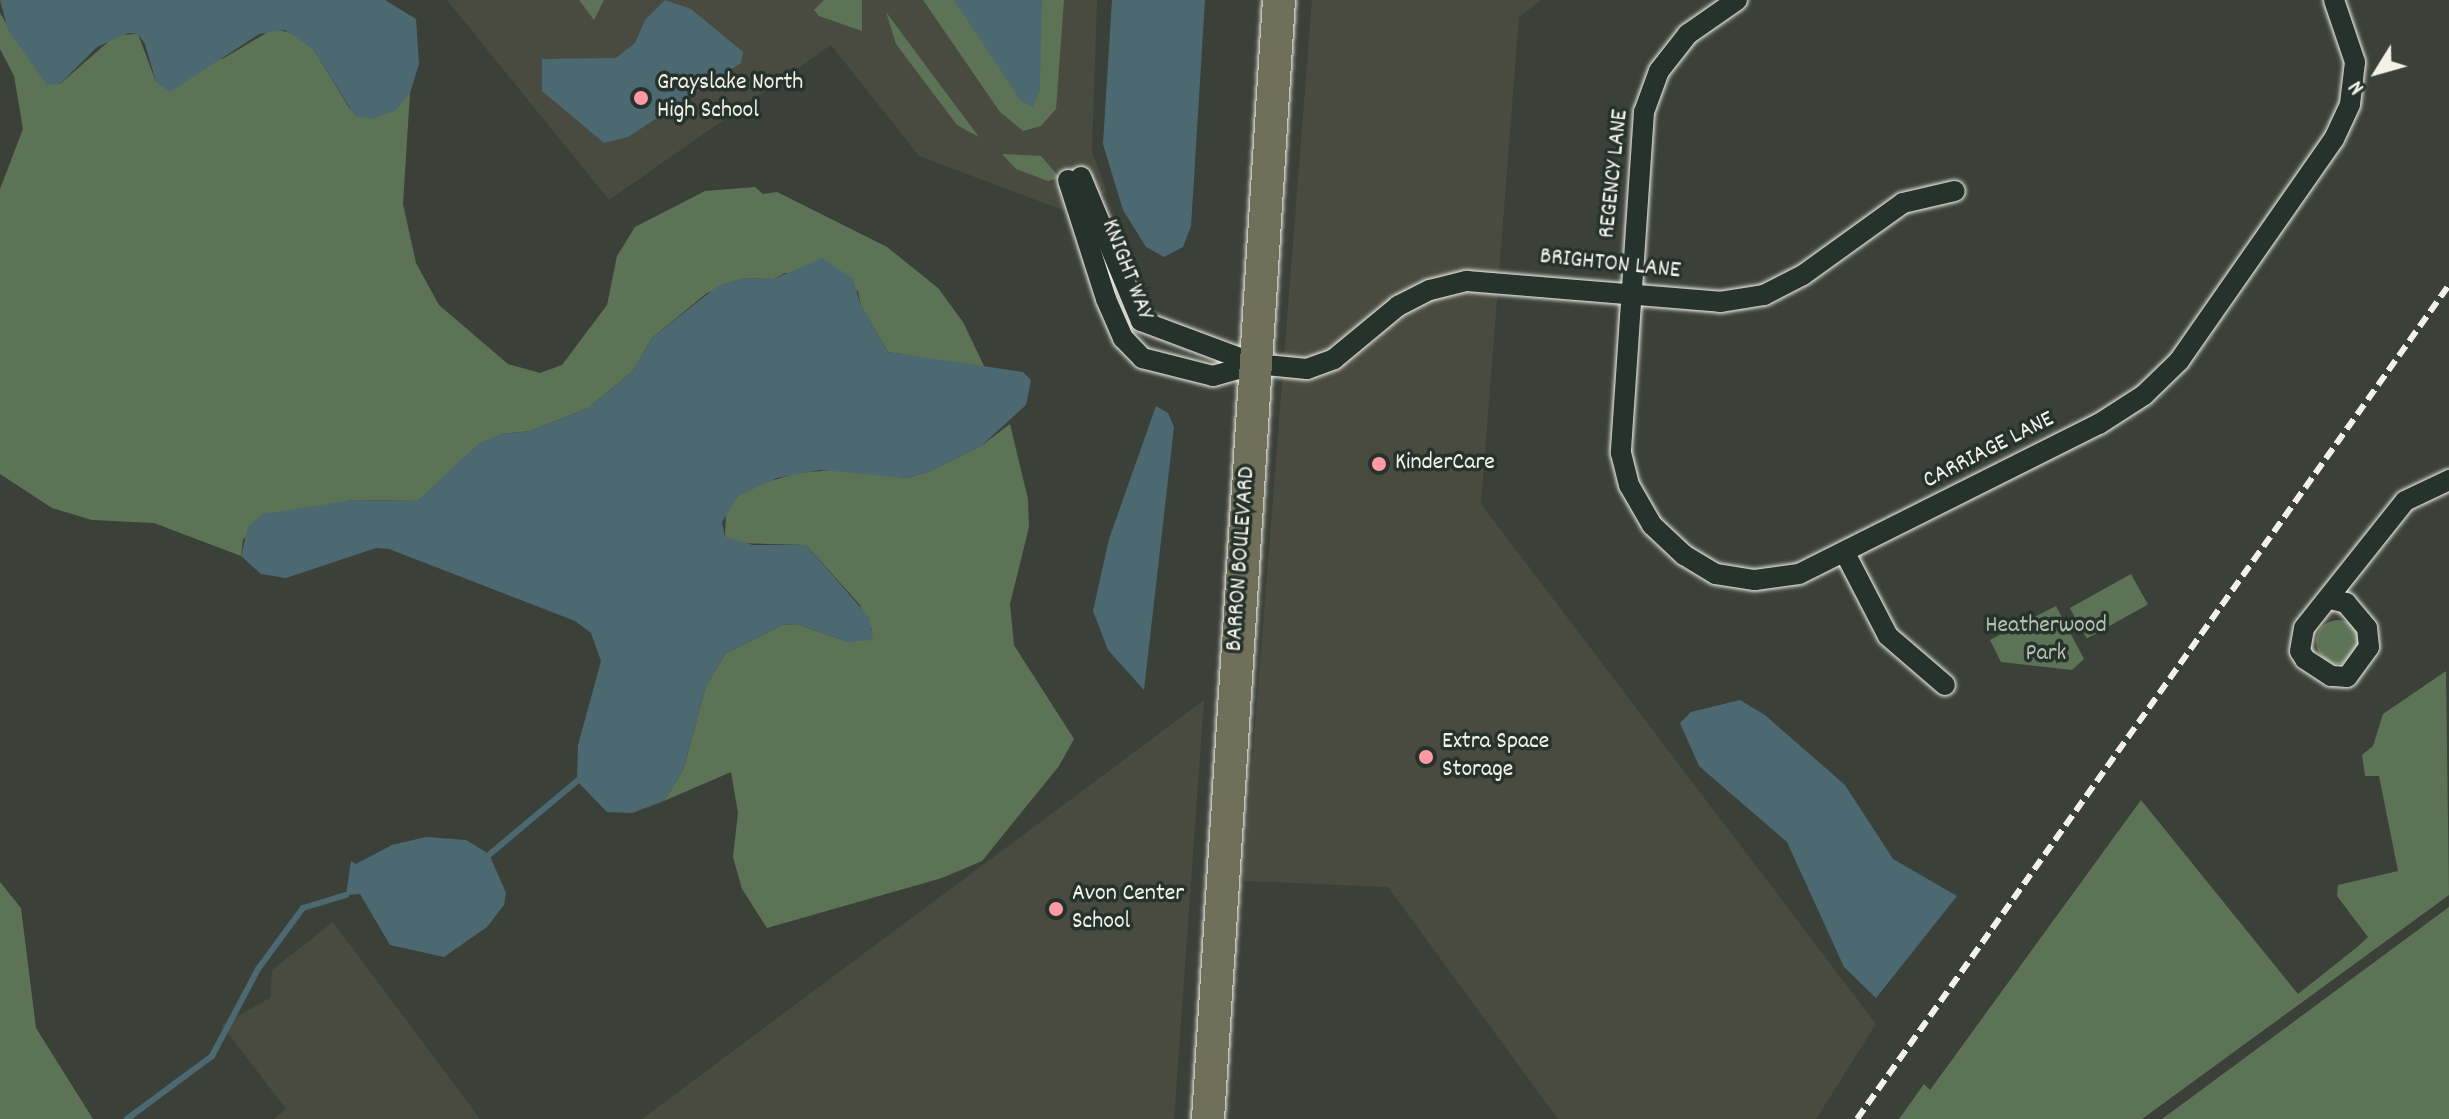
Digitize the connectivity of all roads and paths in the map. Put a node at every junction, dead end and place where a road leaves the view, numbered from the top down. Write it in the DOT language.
graph roads {
  1 [pos="1279,0"];
  2 [pos="1737,0"];
  3 [pos="2334,0"];
  4 [pos="1955,191"];
  5 [pos="1629,293"];
  6 [pos="1256,364"];
  7 [pos="2449,480"];
  8 [pos="1845,553"];
  9 [pos="2331,599"];
  10 [pos="1945,685"];
  11 [pos="1208,1119"];
  1 -- 6 [label="main road, BARRON BOULEVARD"];
  2 -- 5 [label="street, REGENCY LANE"];
  3 -- 8 [label="street, CARRIAGE LANE"];
  4 -- 5 [label="street, BRIGHTON LANE"];
  5 -- 6 [label="street, BRIGHTON LANE"];
  5 -- 8 [label="street, CARRIAGE LANE"];
  6 -- 6 [label="street, KNIGHT WAY"];
  6 -- 11 [label="main road, BARRON BOULEVARD"];
  7 -- 9 [label="street"];
  8 -- 10 [label="street"];
}
